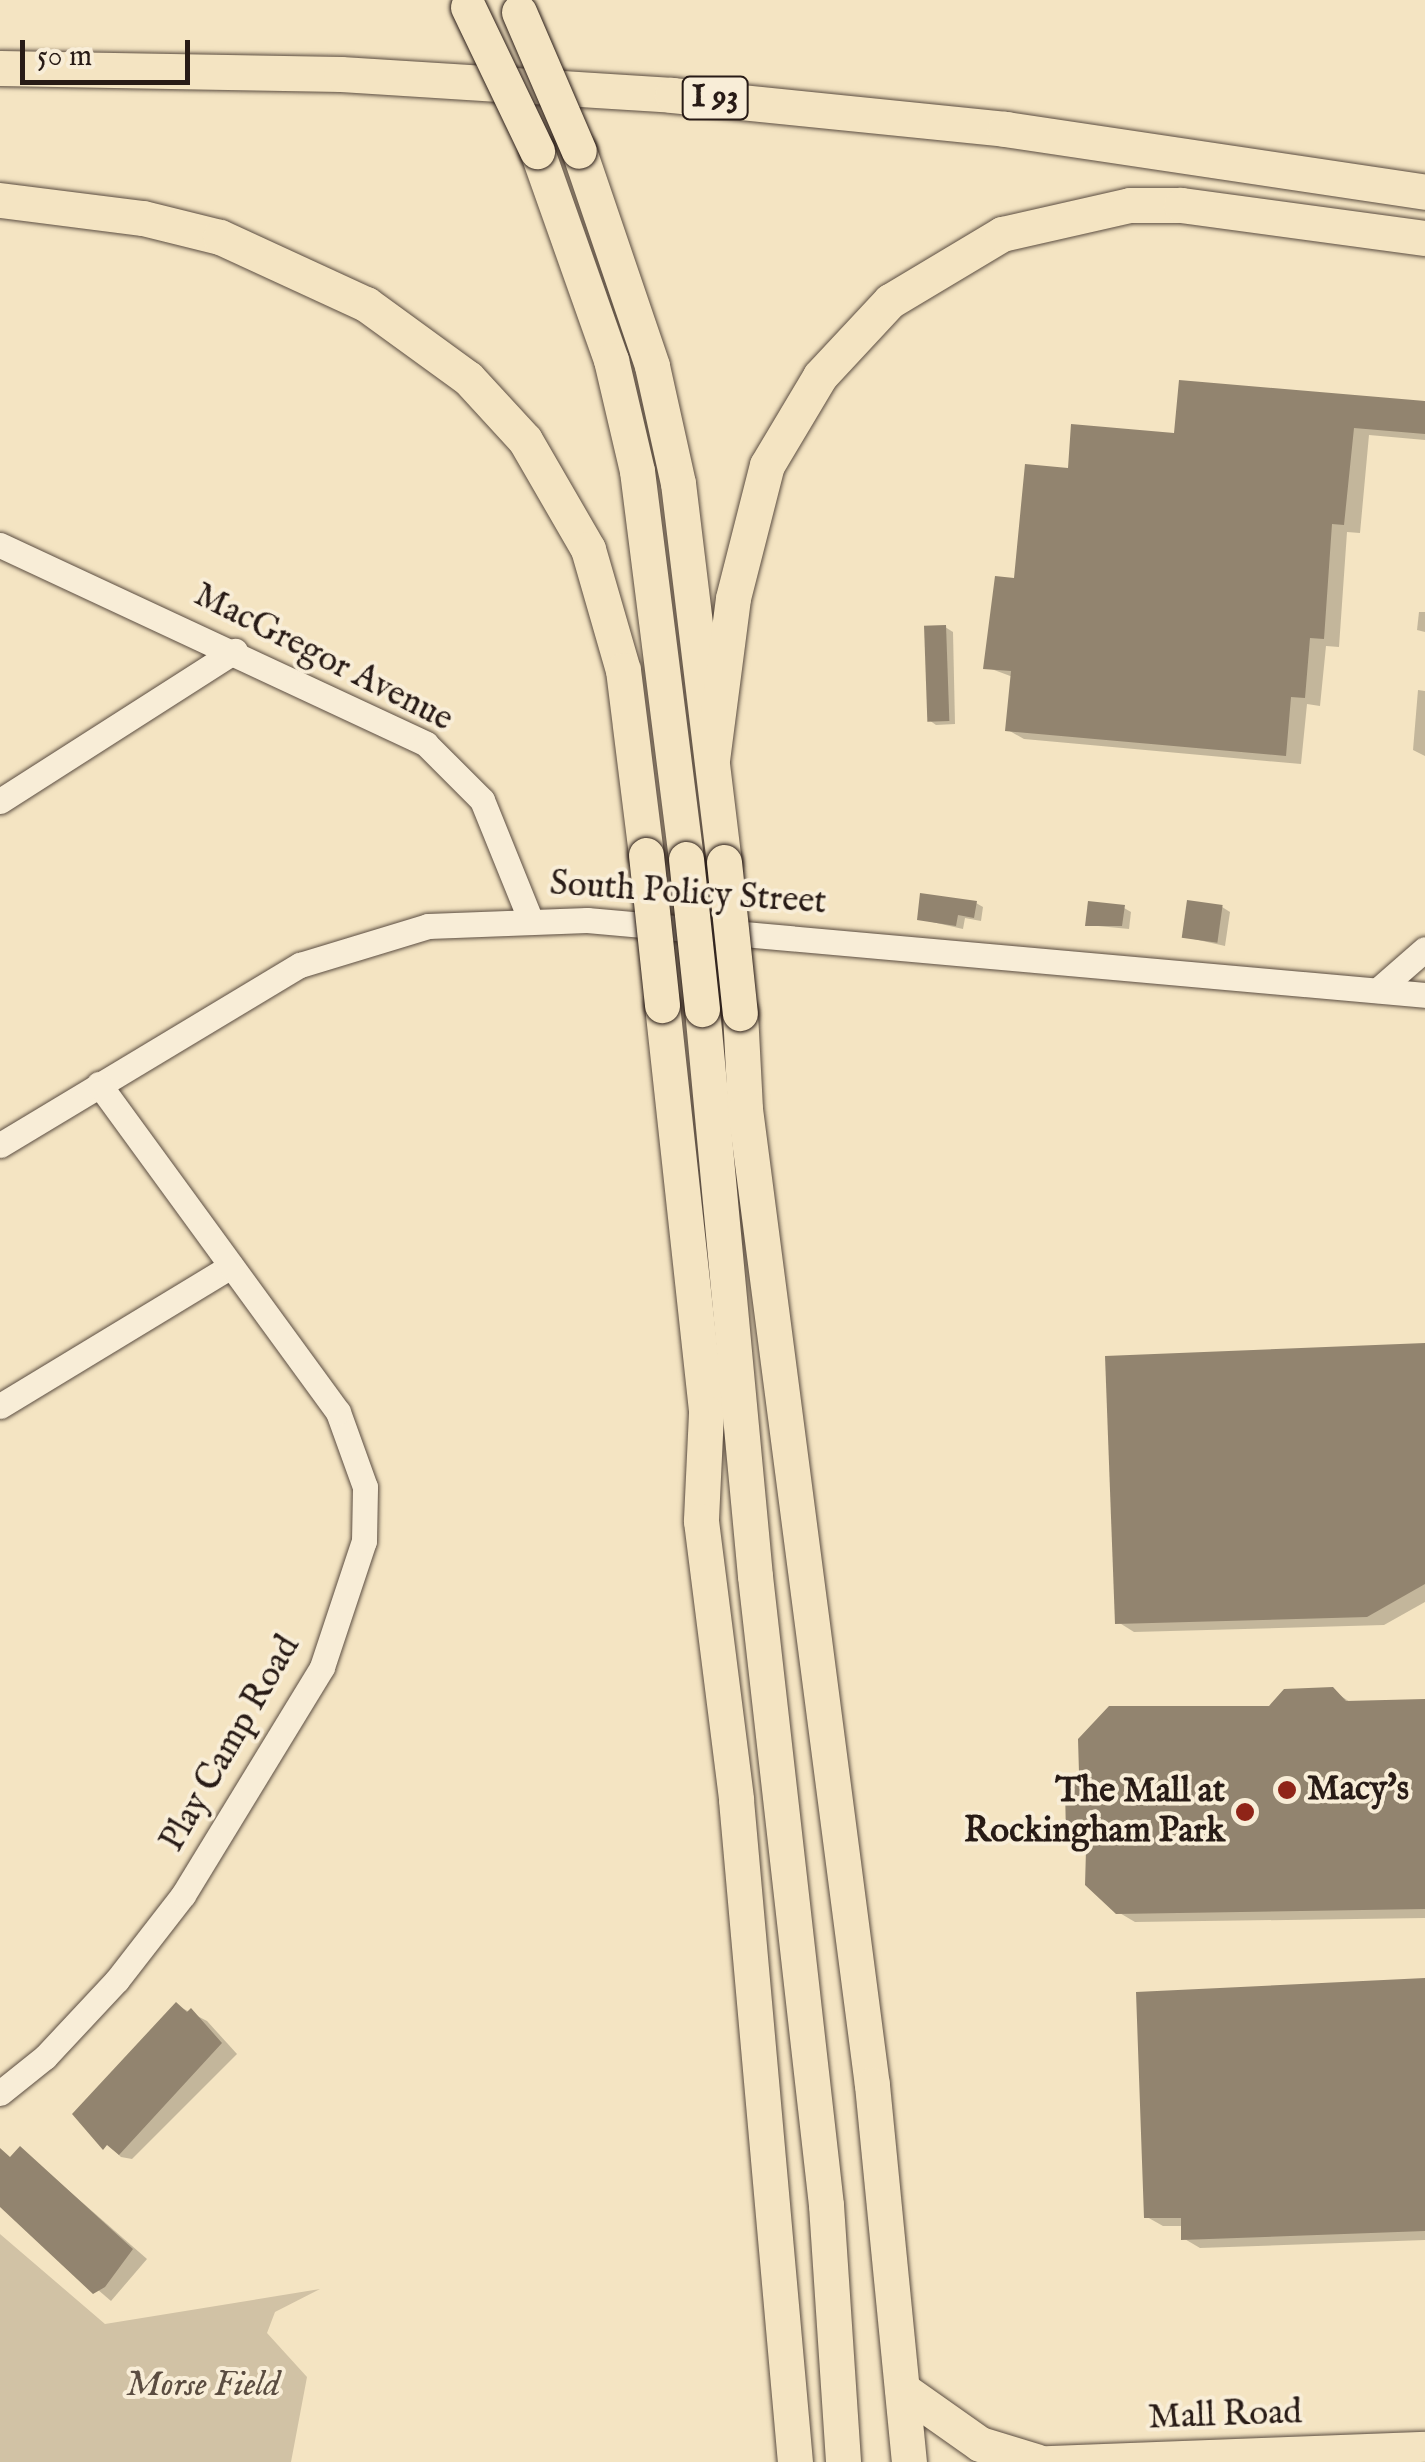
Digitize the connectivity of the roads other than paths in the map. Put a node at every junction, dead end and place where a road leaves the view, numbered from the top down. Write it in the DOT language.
graph roads {
  1 [pos="466,4"];
  2 [pos="515,6"];
  3 [pos="0,68"];
  4 [pos="1425,192"];
  5 [pos="0,200"];
  6 [pos="1425,238"];
  7 [pos="0,545"];
  8 [pos="235,651"];
  9 [pos="712,760"];
  10 [pos="0,801"];
  11 [pos="530,919"];
  12 [pos="1425,949"];
  13 [pos="1378,990"];
  14 [pos="1425,994"];
  15 [pos="98,1084"];
  16 [pos="0,1144"];
  17 [pos="231,1266"];
  18 [pos="0,1406"];
  19 [pos="706,1413"];
  20 [pos="755,1576"];
  21 [pos="0,2093"];
  22 [pos="902,2388"];
  23 [pos="1425,2447"];
  24 [pos="1032,2461"];
  25 [pos="795,2462"];
  26 [pos="843,2462"];
  27 [pos="909,2462"];
  1 -- 20 [label="highway, bridge"];
  2 -- 9 [label="highway, bridge"];
  3 -- 4 [label="highway, I 93"];
  5 -- 19 [label="highway, bridge"];
  6 -- 9 [label="highway"];
  7 -- 8 [label="street, MacGregor Avenue"];
  8 -- 10 [label="street"];
  8 -- 11 [label="street, MacGregor Avenue"];
  9 -- 22 [label="highway, bridge"];
  11 -- 13 [label="street, South Policy Street"];
  11 -- 15 [label="street, South Policy Street"];
  12 -- 13 [label="street"];
  13 -- 14 [label="street, South Policy Street"];
  15 -- 16 [label="street, South Policy Street"];
  15 -- 17 [label="street, Play Camp Road"];
  17 -- 18 [label="street"];
  17 -- 21 [label="street, Play Camp Road"];
  19 -- 20 [label="highway"];
  19 -- 25 [label="highway"];
  20 -- 26 [label="highway"];
  22 -- 24 [label="highway"];
  22 -- 27 [label="highway"];
  23 -- 24 [label="main road, Mall Road"];
}
